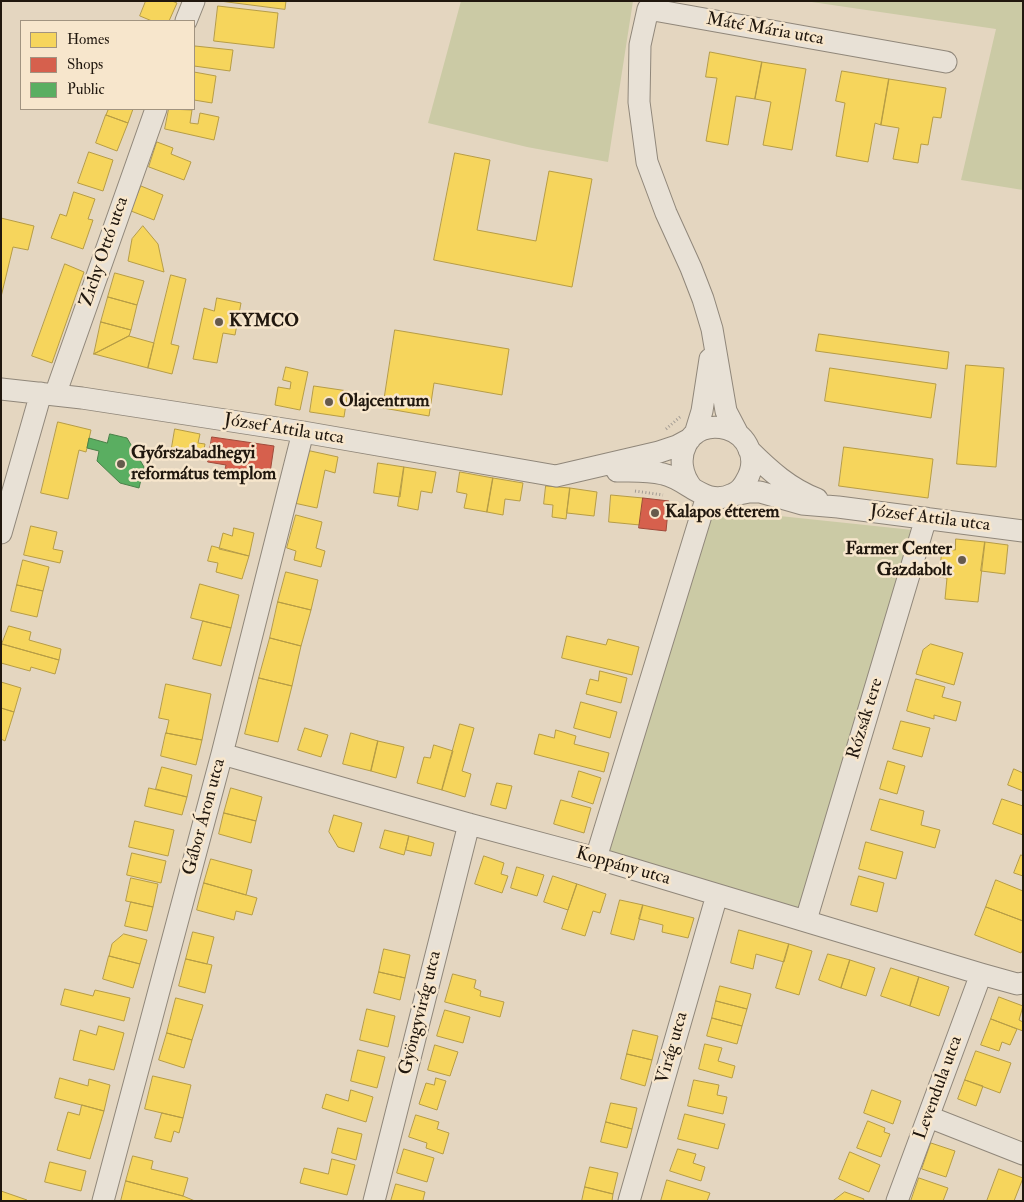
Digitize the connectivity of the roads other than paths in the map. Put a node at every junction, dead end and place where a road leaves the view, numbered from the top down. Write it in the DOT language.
graph roads {
  1 [pos="194,1"];
  2 [pos="186,20"];
  3 [pos="946,62"];
  4 [pos="156,110"];
  5 [pos="712,329"];
  6 [pos="1,389"];
  7 [pos="48,394"];
  8 [pos="303,432"];
  9 [pos="692,437"];
  10 [pos="744,442"];
  11 [pos="566,474"];
  12 [pos="700,493"];
  13 [pos="728,496"];
  14 [pos="838,507"];
  15 [pos="926,518"];
  16 [pos="1023,531"];
  17 [pos="1,533"];
  18 [pos="222,754"];
  19 [pos="469,824"];
  20 [pos="596,858"];
  21 [pos="717,895"];
  22 [pos="806,920"];
  23 [pos="981,974"];
  24 [pos="1023,983"];
  25 [pos="929,1117"];
  26 [pos="1023,1154"];
  27 [pos="103,1201"];
  28 [pos="374,1201"];
  29 [pos="629,1201"];
  30 [pos="897,1201"];
  1 -- 2 [label="street"];
  3 -- 5 [label="street, Máté Mária utca"];
  4 -- 7 [label="street, Zichy Ottó utca"];
  5 -- 9 [label="street, Máté Mária utca"];
  5 -- 10 [label="street, Máté Mária utca"];
  6 -- 7 [label="street, József Attila utca"];
  7 -- 8 [label="street, József Attila utca"];
  7 -- 17 [label="street, Zichy Ottó utca"];
  8 -- 11 [label="street, József Attila utca"];
  8 -- 18 [label="street, Gábor Áron utca"];
  9 -- 10 [label="street, József Attila utca"];
  9 -- 11 [label="street, József Attila utca"];
  9 -- 12 [label="street"];
  10 -- 13 [label="street"];
  10 -- 14 [label="street"];
  11 -- 12 [label="street, József Attila utca"];
  12 -- 13 [label="street"];
  12 -- 20 [label="street"];
  13 -- 14 [label="street"];
  14 -- 15 [label="street, József Attila utca"];
  15 -- 16 [label="street, József Attila utca"];
  15 -- 22 [label="street, Rózsák tere"];
  18 -- 19 [label="street, Koppány utca"];
  18 -- 27 [label="street, Gábor Áron utca"];
  19 -- 20 [label="street, Koppány utca"];
  19 -- 28 [label="street, Gyöngyvirág utca"];
  20 -- 21 [label="street, Koppány utca"];
  21 -- 22 [label="street, Koppány utca"];
  21 -- 29 [label="street, Virág utca"];
  22 -- 23 [label="street, Koppány utca"];
  23 -- 24 [label="street, Koppány utca"];
  23 -- 25 [label="street, Levendula utca"];
  25 -- 26 [label="street"];
  25 -- 30 [label="street, Levendula utca"];
}
